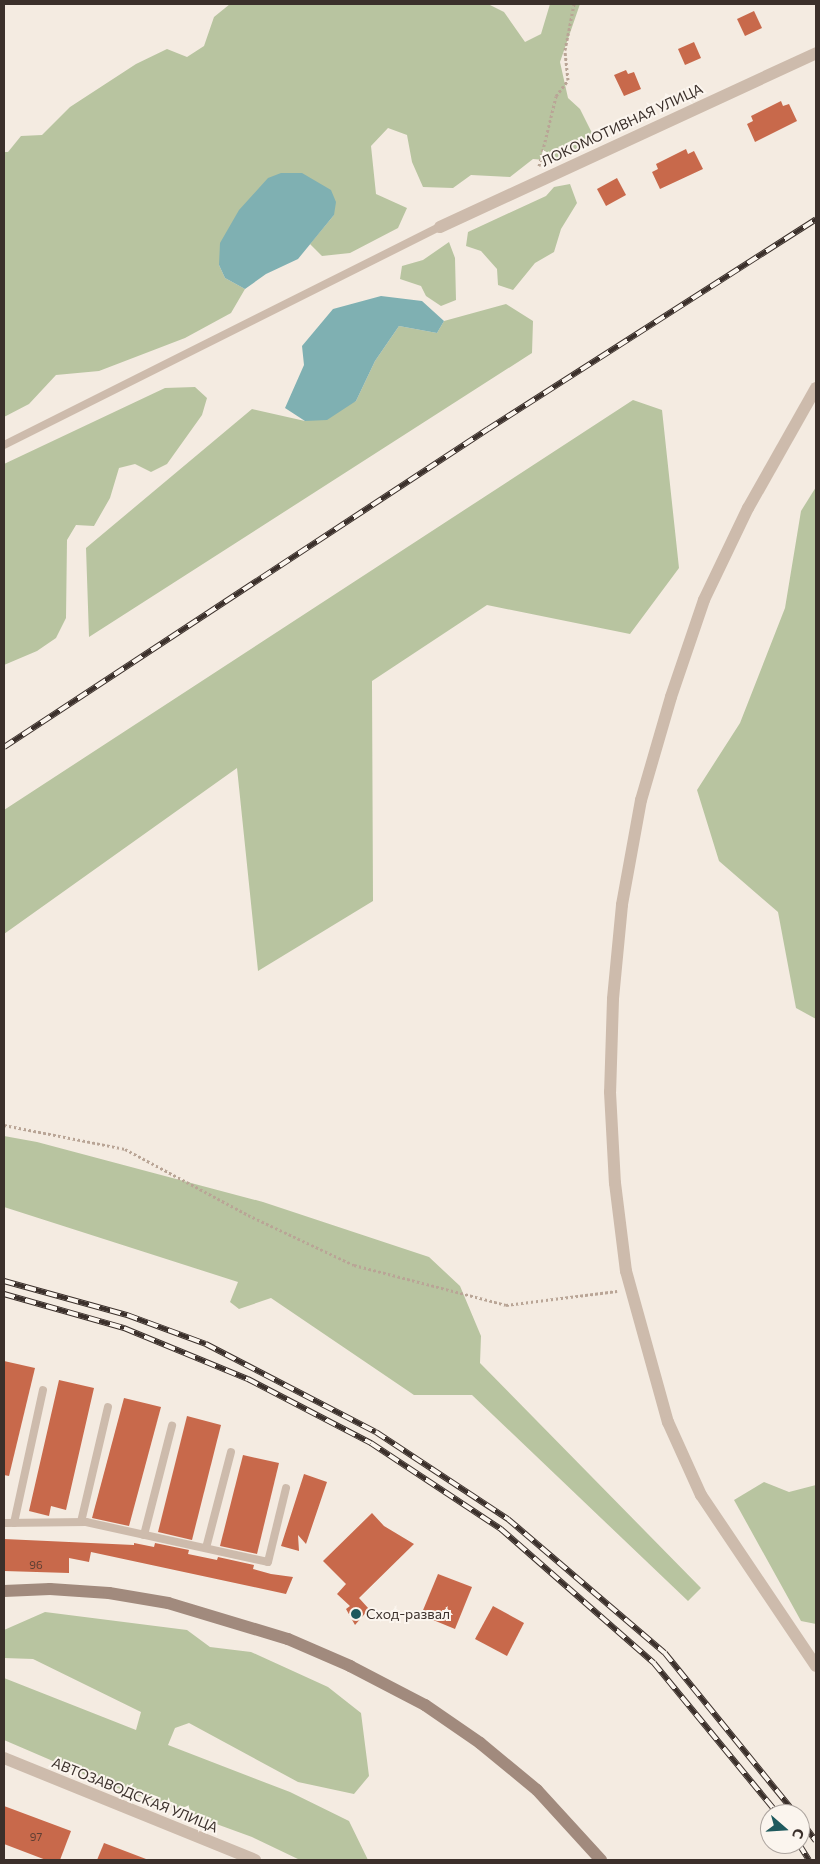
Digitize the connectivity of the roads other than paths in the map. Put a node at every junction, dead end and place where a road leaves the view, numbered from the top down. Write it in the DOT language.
graph roads {
  1 [pos="816,52"];
  2 [pos="440,227"];
  3 [pos="816,388"];
  4 [pos="4,445"];
  5 [pos="43,1390"];
  6 [pos="108,1407"];
  7 [pos="172,1426"];
  8 [pos="231,1452"];
  9 [pos="286,1488"];
  10 [pos="81,1522"];
  11 [pos="4,1523"];
  12 [pos="14,1523"];
  13 [pos="144,1535"];
  14 [pos="206,1548"];
  15 [pos="4,1591"];
  16 [pos="816,1666"];
  17 [pos="4,1758"];
  18 [pos="255,1860"];
  19 [pos="601,1860"];
  1 -- 2 [label="street, ЛОКОМОТИВНАЯ УЛИЦА"];
  2 -- 4 [label="lane"];
  3 -- 16 [label="street"];
  5 -- 12 [label="lane"];
  6 -- 10 [label="lane"];
  7 -- 13 [label="lane"];
  8 -- 14 [label="lane"];
  9 -- 14 [label="lane"];
  10 -- 12 [label="lane"];
  10 -- 13 [label="lane"];
  11 -- 12 [label="lane"];
  13 -- 14 [label="lane"];
  15 -- 19 [label="street"];
  17 -- 18 [label="street, АВТОЗАВОДСКАЯ УЛИЦА"];
}
